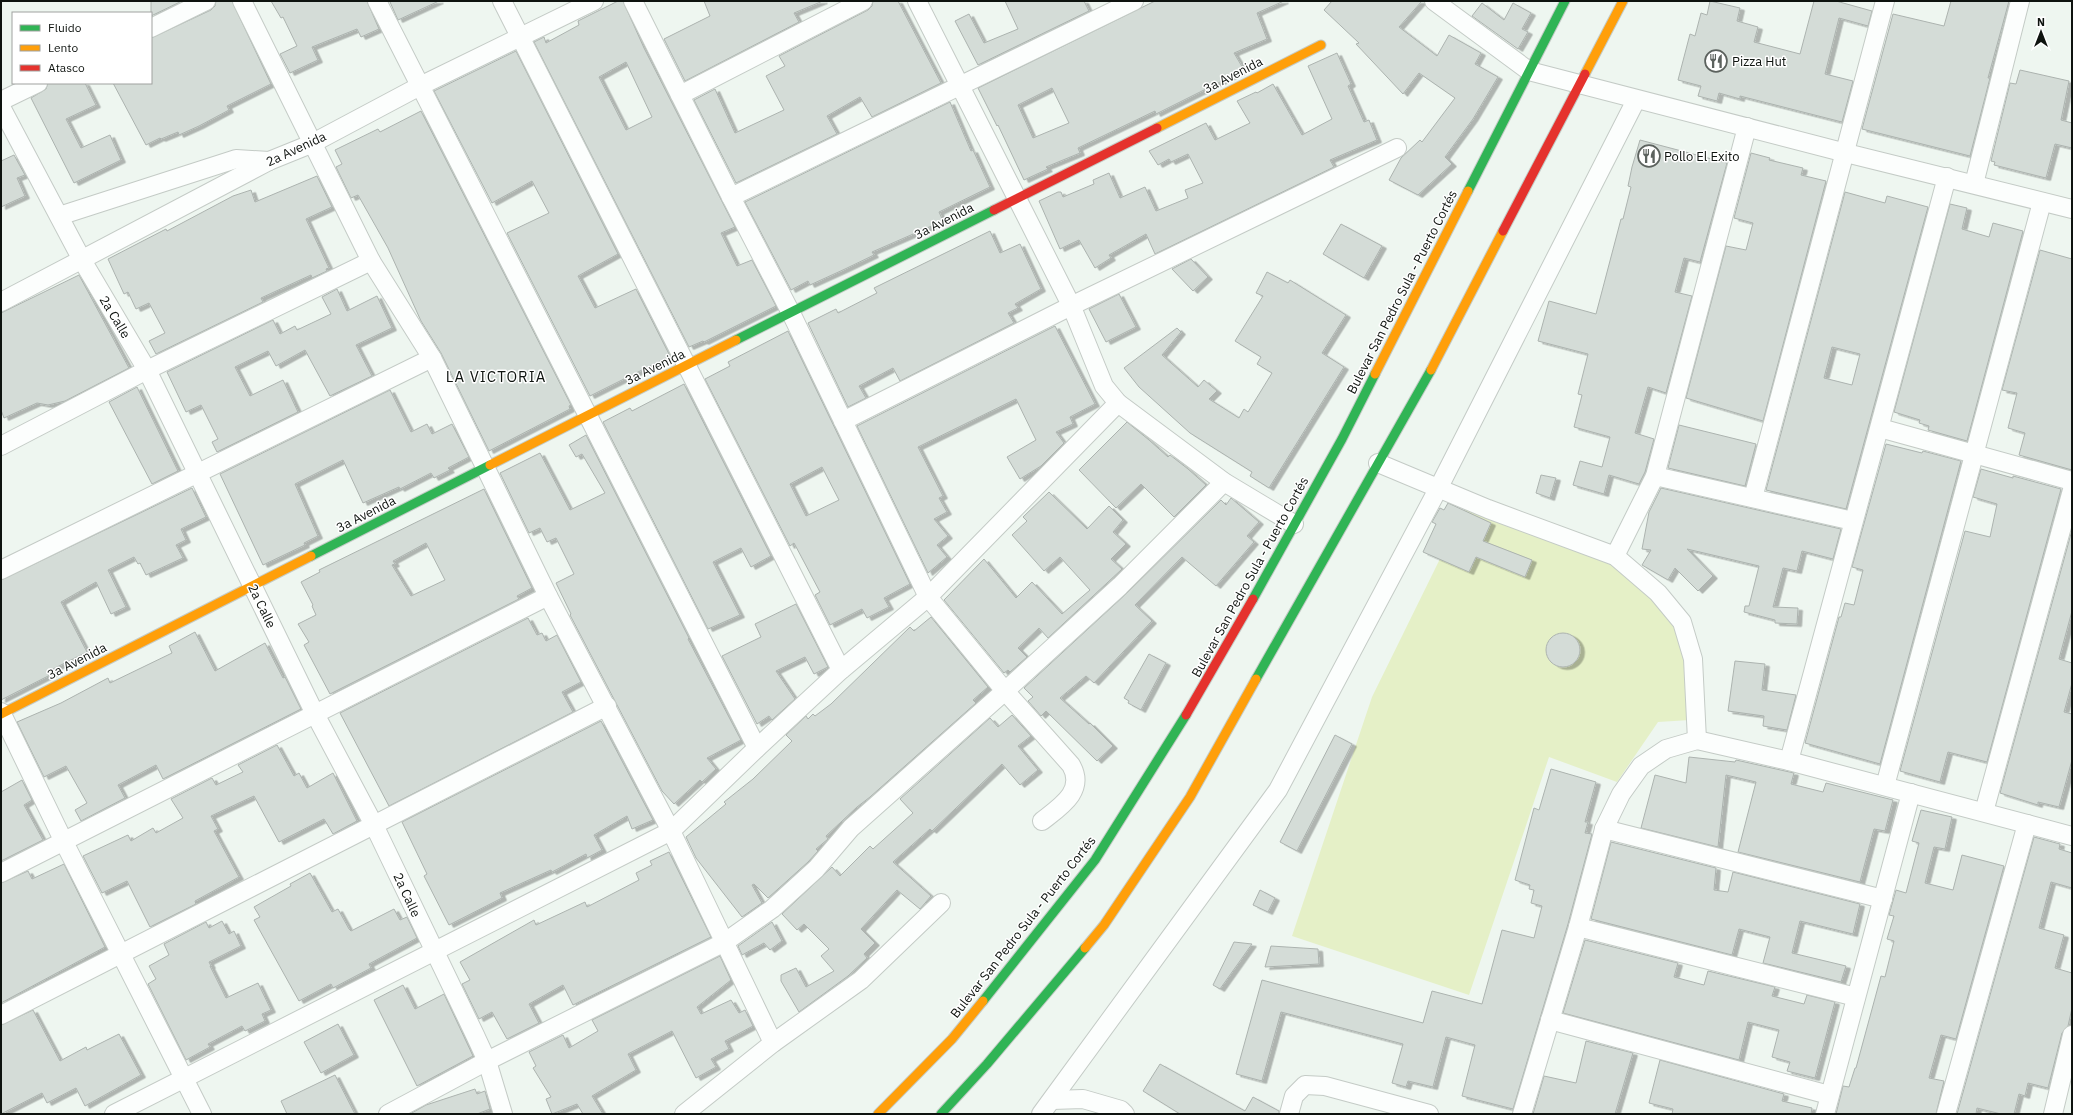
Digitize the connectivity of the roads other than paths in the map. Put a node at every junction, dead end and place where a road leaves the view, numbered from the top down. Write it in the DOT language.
graph roads {
  1 [pos="206,1"];
  2 [pos="242,1"];
  3 [pos="377,1"];
  4 [pos="502,1"];
  5 [pos="594,1"];
  6 [pos="633,1"];
  7 [pos="864,1"];
  8 [pos="917,1"];
  9 [pos="1134,1"];
  10 [pos="1434,1"];
  11 [pos="1565,1"];
  12 [pos="1623,1"];
  13 [pos="1885,1"];
  14 [pos="2020,1"];
  15 [pos="152,28"];
  16 [pos="520,36"];
  17 [pos="1322,45"];
  18 [pos="1529,71"];
  19 [pos="36,84"];
  20 [pos="420,86"];
  21 [pos="960,86"];
  22 [pos="1579,86"];
  23 [pos="680,95"];
  24 [pos="1636,100"];
  25 [pos="1,101"];
  26 [pos="1,107"];
  27 [pos="1747,127"];
  28 [pos="311,144"];
  29 [pos="1398,148"];
  30 [pos="1846,153"];
  31 [pos="269,161"];
  32 [pos="1947,177"];
  33 [pos="1974,184"];
  34 [pos="731,197"];
  35 [pos="1017,198"];
  36 [pos="2042,202"];
  37 [pos="2072,209"];
  38 [pos="59,216"];
  39 [pos="82,260"];
  40 [pos="371,261"];
  41 [pos="1,302"];
  42 [pos="1071,306"];
  43 [pos="791,313"];
  44 [pos="432,358"];
  45 [pos="688,365"];
  46 [pos="147,370"];
  47 [pos="1118,403"];
  48 [pos="587,415"];
  49 [pos="843,421"];
  50 [pos="1880,428"];
  51 [pos="1,446"];
  52 [pos="1975,455"];
  53 [pos="1378,463"];
  54 [pos="485,467"];
  55 [pos="197,472"];
  56 [pos="1654,476"];
  57 [pos="2072,481"];
  58 [pos="1224,482"];
  59 [pos="1438,489"];
  60 [pos="2072,490"];
  61 [pos="1753,498"];
  62 [pos="1854,521"];
  63 [pos="1294,524"];
  64 [pos="1615,556"];
  65 [pos="1,570"];
  66 [pos="253,587"];
  67 [pos="548,596"];
  68 [pos="928,596"];
  69 [pos="841,670"];
  70 [pos="1005,692"];
  71 [pos="607,706"];
  72 [pos="1,714"];
  73 [pos="315,714"];
  74 [pos="1697,740"];
  75 [pos="756,748"];
  76 [pos="1789,761"];
  77 [pos="1885,786"];
  78 [pos="1911,793"];
  79 [pos="1984,812"];
  80 [pos="1042,821"];
  81 [pos="2027,824"];
  82 [pos="374,825"];
  83 [pos="1604,829"];
  84 [pos="671,831"];
  85 [pos="2072,836"];
  86 [pos="64,842"];
  87 [pos="1,873"];
  88 [pos="1882,899"];
  89 [pos="941,903"];
  90 [pos="1578,927"];
  91 [pos="725,942"];
  92 [pos="434,952"];
  93 [pos="121,954"];
  94 [pos="1856,997"];
  95 [pos="1,1015"];
  96 [pos="1550,1020"];
  97 [pos="2072,1035"];
  98 [pos="773,1043"];
  99 [pos="487,1061"];
  100 [pos="184,1078"];
  101 [pos="1829,1095"];
  102 [pos="1052,1100"];
  103 [pos="1421,1113"];
  104 [pos="114,1114"];
  105 [pos="202,1114"];
  106 [pos="388,1114"];
  107 [pos="503,1114"];
  108 [pos="684,1114"];
  109 [pos="878,1114"];
  110 [pos="941,1114"];
  111 [pos="1041,1114"];
  112 [pos="1125,1114"];
  113 [pos="1290,1114"];
  114 [pos="1522,1114"];
  115 [pos="1824,1114"];
  116 [pos="1946,1114"];
  117 [pos="2053,1114"];
  1 -- 15 [label="street"];
  2 -- 28 [label="street"];
  3 -- 20 [label="street"];
  4 -- 16 [label="street"];
  5 -- 16 [label="street, 2a Avenida"];
  6 -- 23 [label="street"];
  7 -- 23 [label="street"];
  8 -- 21 [label="street"];
  9 -- 21 [label="street"];
  10 -- 18 [label="street"];
  11 -- 18 [label="main road, Bulevar San Pedro Sula - Puerto Cortés"];
  12 -- 22 [label="main road"];
  13 -- 30 [label="street"];
  14 -- 33 [label="street"];
  16 -- 20 [label="street, 2a Avenida"];
  16 -- 45 [label="street"];
  17 -- 35 [label="main road, 3a Avenida"];
  18 -- 22 [label="street"];
  18 -- 63 [label="main road, Bulevar San Pedro Sula - Puerto Cortés"];
  19 -- 25 [label="street"];
  20 -- 28 [label="street, 2a Avenida"];
  20 -- 48 [label="street"];
  21 -- 34 [label="street"];
  21 -- 35 [label="street"];
  22 -- 24 [label="street"];
  22 -- 53 [label="main road"];
  23 -- 34 [label="street"];
  24 -- 27 [label="street"];
  24 -- 59 [label="street"];
  26 -- 38 [label="street, 2a Calle"];
  27 -- 30 [label="street"];
  27 -- 56 [label="street"];
  28 -- 31 [label="street, 2a Avenida"];
  28 -- 40 [label="street"];
  29 -- 42 [label="street"];
  30 -- 32 [label="street"];
  30 -- 61 [label="street"];
  31 -- 38 [label="street"];
  31 -- 39 [label="street, 2a Avenida"];
  32 -- 33 [label="street"];
  32 -- 50 [label="street"];
  33 -- 36 [label="street"];
  34 -- 43 [label="street"];
  35 -- 42 [label="street"];
  35 -- 43 [label="main road, 3a Avenida"];
  36 -- 37 [label="street"];
  36 -- 52 [label="street"];
  38 -- 39 [label="street, 2a Calle"];
  39 -- 41 [label="street, 2a Avenida"];
  39 -- 46 [label="street, 2a Calle"];
  40 -- 44 [label="street"];
  40 -- 46 [label="street"];
  42 -- 47 [label="street"];
  42 -- 49 [label="street"];
  43 -- 45 [label="main road, 3a Avenida"];
  43 -- 49 [label="street"];
  44 -- 54 [label="street"];
  44 -- 55 [label="street"];
  45 -- 48 [label="main road, 3a Avenida"];
  45 -- 69 [label="street"];
  46 -- 51 [label="street"];
  46 -- 55 [label="street, 2a Calle"];
  47 -- 58 [label="street"];
  47 -- 68 [label="street"];
  48 -- 54 [label="main road, 3a Avenida"];
  48 -- 75 [label="street"];
  49 -- 68 [label="street"];
  50 -- 52 [label="street"];
  50 -- 62 [label="street"];
  52 -- 57 [label="street"];
  52 -- 77 [label="street"];
  53 -- 59 [label="street"];
  53 -- 110 [label="main road"];
  54 -- 66 [label="main road, 3a Avenida"];
  54 -- 67 [label="street"];
  55 -- 65 [label="street"];
  55 -- 66 [label="street, 2a Calle"];
  56 -- 61 [label="street"];
  56 -- 64 [label="street"];
  58 -- 63 [label="street"];
  58 -- 70 [label="street"];
  59 -- 64 [label="street"];
  59 -- 102 [label="street"];
  60 -- 79 [label="street"];
  61 -- 62 [label="street"];
  62 -- 76 [label="street"];
  63 -- 109 [label="main road, Bulevar San Pedro Sula - Puerto Cortés"];
  64 -- 74 [label="street"];
  66 -- 72 [label="main road, 3a Avenida"];
  66 -- 73 [label="street, 2a Calle"];
  67 -- 71 [label="street"];
  67 -- 73 [label="street"];
  68 -- 69 [label="street"];
  68 -- 70 [label="street"];
  69 -- 75 [label="street"];
  70 -- 80 [label="street"];
  70 -- 91 [label="street"];
  71 -- 82 [label="street"];
  71 -- 84 [label="street"];
  72 -- 86 [label="street"];
  73 -- 82 [label="street, 2a Calle"];
  73 -- 86 [label="street"];
  74 -- 76 [label="street"];
  74 -- 83 [label="street"];
  75 -- 84 [label="street"];
  76 -- 77 [label="street"];
  77 -- 78 [label="street"];
  78 -- 79 [label="street"];
  78 -- 88 [label="street"];
  79 -- 81 [label="street"];
  81 -- 85 [label="street"];
  81 -- 116 [label="street"];
  82 -- 92 [label="street, 2a Calle"];
  82 -- 93 [label="street"];
  83 -- 88 [label="street"];
  83 -- 90 [label="street"];
  84 -- 91 [label="street"];
  84 -- 92 [label="street"];
  86 -- 87 [label="street"];
  86 -- 93 [label="street"];
  88 -- 94 [label="street"];
  89 -- 98 [label="street"];
  90 -- 94 [label="street"];
  90 -- 96 [label="street"];
  91 -- 98 [label="street"];
  91 -- 99 [label="street"];
  92 -- 99 [label="street, 2a Calle"];
  92 -- 100 [label="street"];
  93 -- 95 [label="street"];
  93 -- 100 [label="street"];
  94 -- 101 [label="street"];
  96 -- 101 [label="street"];
  96 -- 114 [label="street"];
  97 -- 117 [label="street"];
  98 -- 108 [label="street"];
  99 -- 106 [label="street"];
  99 -- 107 [label="street, 2a Calle"];
  100 -- 104 [label="street"];
  100 -- 105 [label="street"];
  101 -- 115 [label="street"];
  102 -- 111 [label="street"];
  102 -- 112 [label="street"];
  103 -- 113 [label="street"];
}
